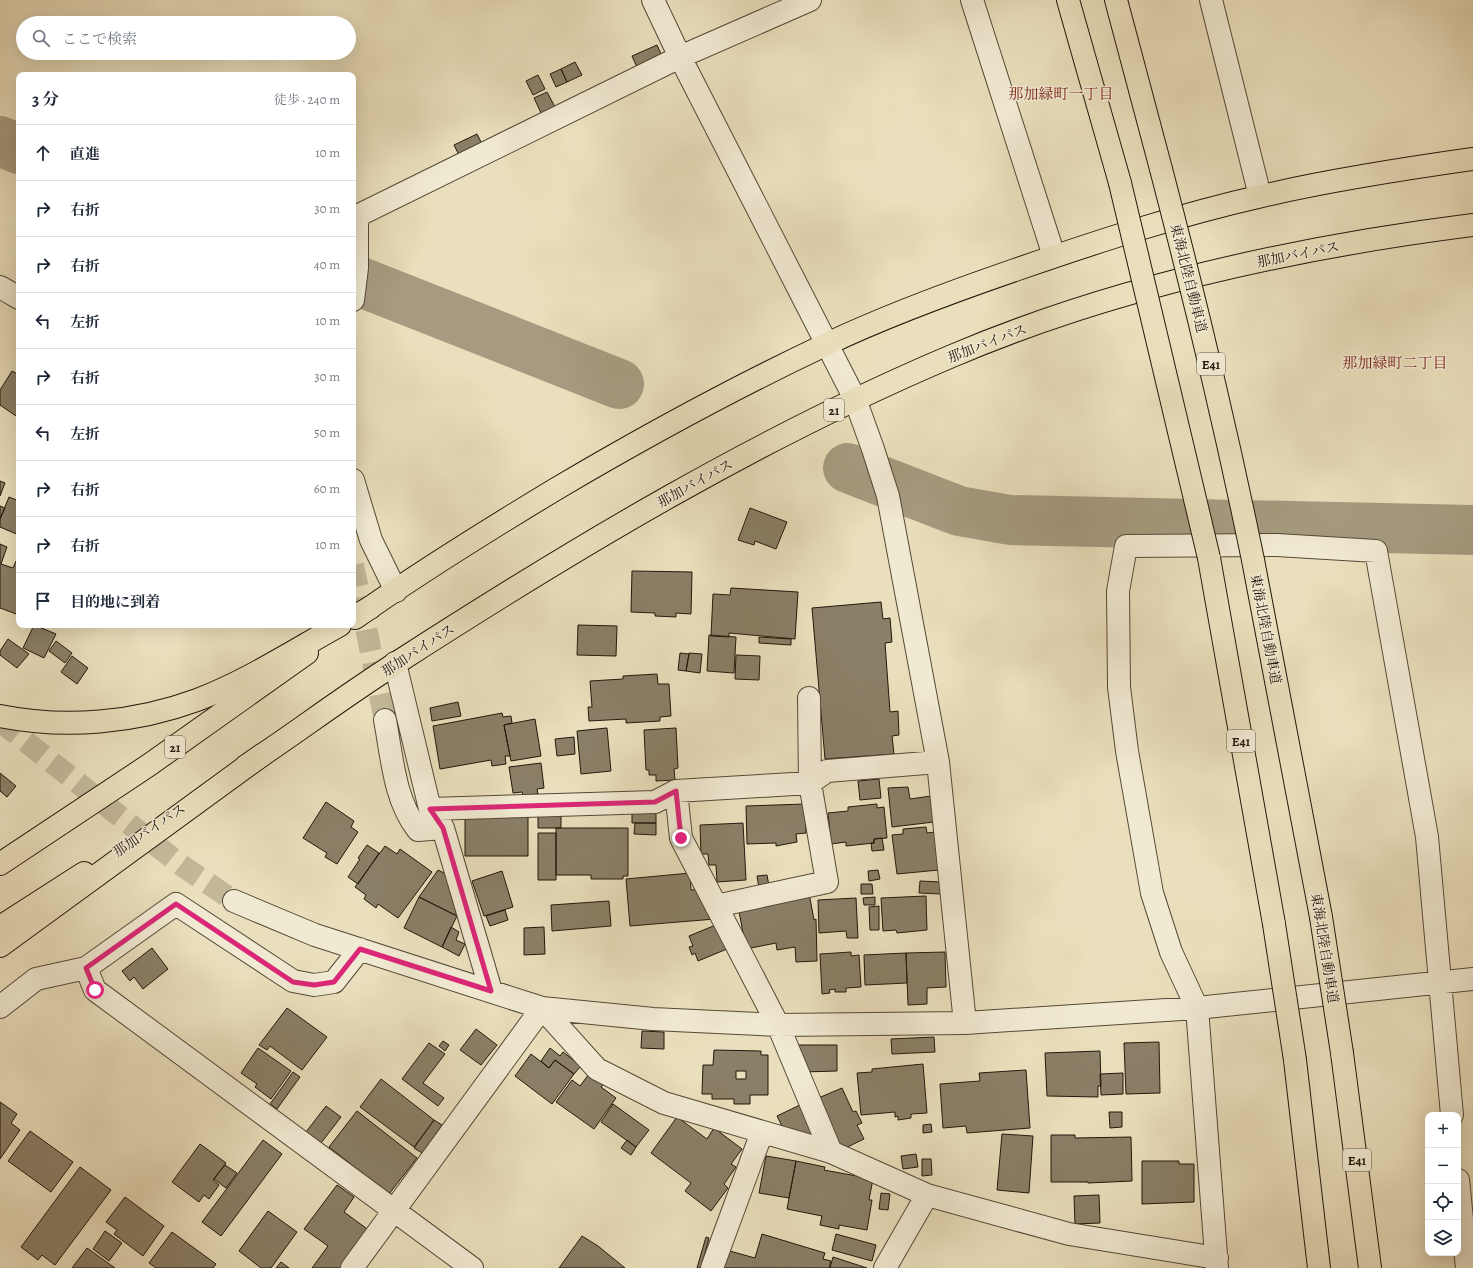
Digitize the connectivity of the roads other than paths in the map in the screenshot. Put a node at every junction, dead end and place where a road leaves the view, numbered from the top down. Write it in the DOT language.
graph roads {
  1 [pos="653,0"];
  2 [pos="810,0"];
  3 [pos="972,0"];
  4 [pos="1068,0"];
  5 [pos="1116,0"];
  6 [pos="1211,0"];
  7 [pos="680,57"];
  8 [pos="1473,159"];
  9 [pos="1260,196"];
  10 [pos="1473,225"];
  11 [pos="1054,256"];
  12 [pos="356,277"];
  13 [pos="0,287"];
  14 [pos="16,296"];
  15 [pos="827,344"];
  16 [pos="855,400"];
  17 [pos="356,490"];
  18 [pos="396,591"];
  19 [pos="359,615"];
  20 [pos="335,628"];
  21 [pos="342,628"];
  22 [pos="395,663"];
  23 [pos="809,698"];
  24 [pos="0,716"];
  25 [pos="385,720"];
  26 [pos="262,755"];
  27 [pos="938,762"];
  28 [pos="810,783"];
  29 [pos="676,791"];
  30 [pos="430,809"];
  31 [pos="443,828"];
  32 [pos="0,864"];
  33 [pos="234,901"];
  34 [pos="716,906"];
  35 [pos="0,927"];
  36 [pos="0,946"];
  37 [pos="360,949"];
  38 [pos="86,968"];
  39 [pos="1473,979"];
  40 [pos="1439,983"];
  41 [pos="491,991"];
  42 [pos="0,1007"];
  43 [pos="542,1008"];
  44 [pos="1197,1008"];
  45 [pos="964,1023"];
  46 [pos="778,1025"];
  47 [pos="1452,1112"];
  48 [pos="762,1132"];
  49 [pos="831,1152"];
  50 [pos="1458,1184"];
  51 [pos="927,1194"];
  52 [pos="1311,1202"];
  53 [pos="394,1212"];
  54 [pos="1217,1263"];
  55 [pos="352,1268"];
  56 [pos="472,1268"];
  57 [pos="712,1268"];
  58 [pos="885,1268"];
  59 [pos="1315,1268"];
  60 [pos="1319,1268"];
  61 [pos="1370,1268"];
  62 [pos="1467,1268"];
  1 -- 7 [label="street"];
  2 -- 7 [label="street"];
  3 -- 11 [label="street"];
  4 -- 52 [label="highway, E41, bridge"];
  5 -- 61 [label="highway, 東海北陸自動車道 / E41, bridge"];
  6 -- 9 [label="street"];
  7 -- 12 [label="street"];
  7 -- 15 [label="street"];
  8 -- 9 [label="highway"];
  9 -- 11 [label="highway"];
  10 -- 16 [label="highway, 那加バイパス / 21"];
  11 -- 15 [label="highway"];
  13 -- 14 [label="street"];
  15 -- 16 [label="street"];
  15 -- 18 [label="highway"];
  16 -- 22 [label="highway, 那加バイパス / 21"];
  16 -- 27 [label="street"];
  17 -- 18 [label="street"];
  18 -- 19 [label="highway"];
  20 -- 24 [label="highway"];
  21 -- 32 [label="highway, 21"];
  22 -- 26 [label="highway, 那加バイパス / 21"];
  22 -- 30 [label="street"];
  23 -- 28 [label="street"];
  25 -- 31 [label="street"];
  26 -- 35 [label="highway, 那加バイパス / 21"];
  26 -- 36 [label="highway"];
  27 -- 28 [label="street"];
  27 -- 45 [label="street"];
  28 -- 29 [label="street"];
  28 -- 34 [label="street"];
  29 -- 30 [label="street"];
  29 -- 34 [label="street"];
  30 -- 31 [label="street"];
  31 -- 41 [label="street"];
  33 -- 37 [label="street"];
  34 -- 46 [label="street"];
  37 -- 38 [label="street"];
  37 -- 41 [label="street"];
  38 -- 42 [label="street"];
  38 -- 53 [label="street"];
  39 -- 40 [label="street"];
  40 -- 44 [label="street"];
  40 -- 44 [label="street"];
  40 -- 47 [label="street"];
  41 -- 43 [label="street"];
  43 -- 46 [label="street"];
  43 -- 48 [label="street"];
  43 -- 53 [label="street"];
  44 -- 45 [label="street"];
  44 -- 54 [label="street"];
  45 -- 46 [label="street"];
  46 -- 49 [label="street"];
  48 -- 49 [label="street"];
  48 -- 57 [label="street"];
  49 -- 51 [label="street"];
  50 -- 62 [label="street"];
  51 -- 54 [label="street"];
  51 -- 58 [label="street"];
  52 -- 59 [label="highway"];
  52 -- 60 [label="highway, E41"];
  53 -- 55 [label="street"];
  53 -- 56 [label="street"];
}
